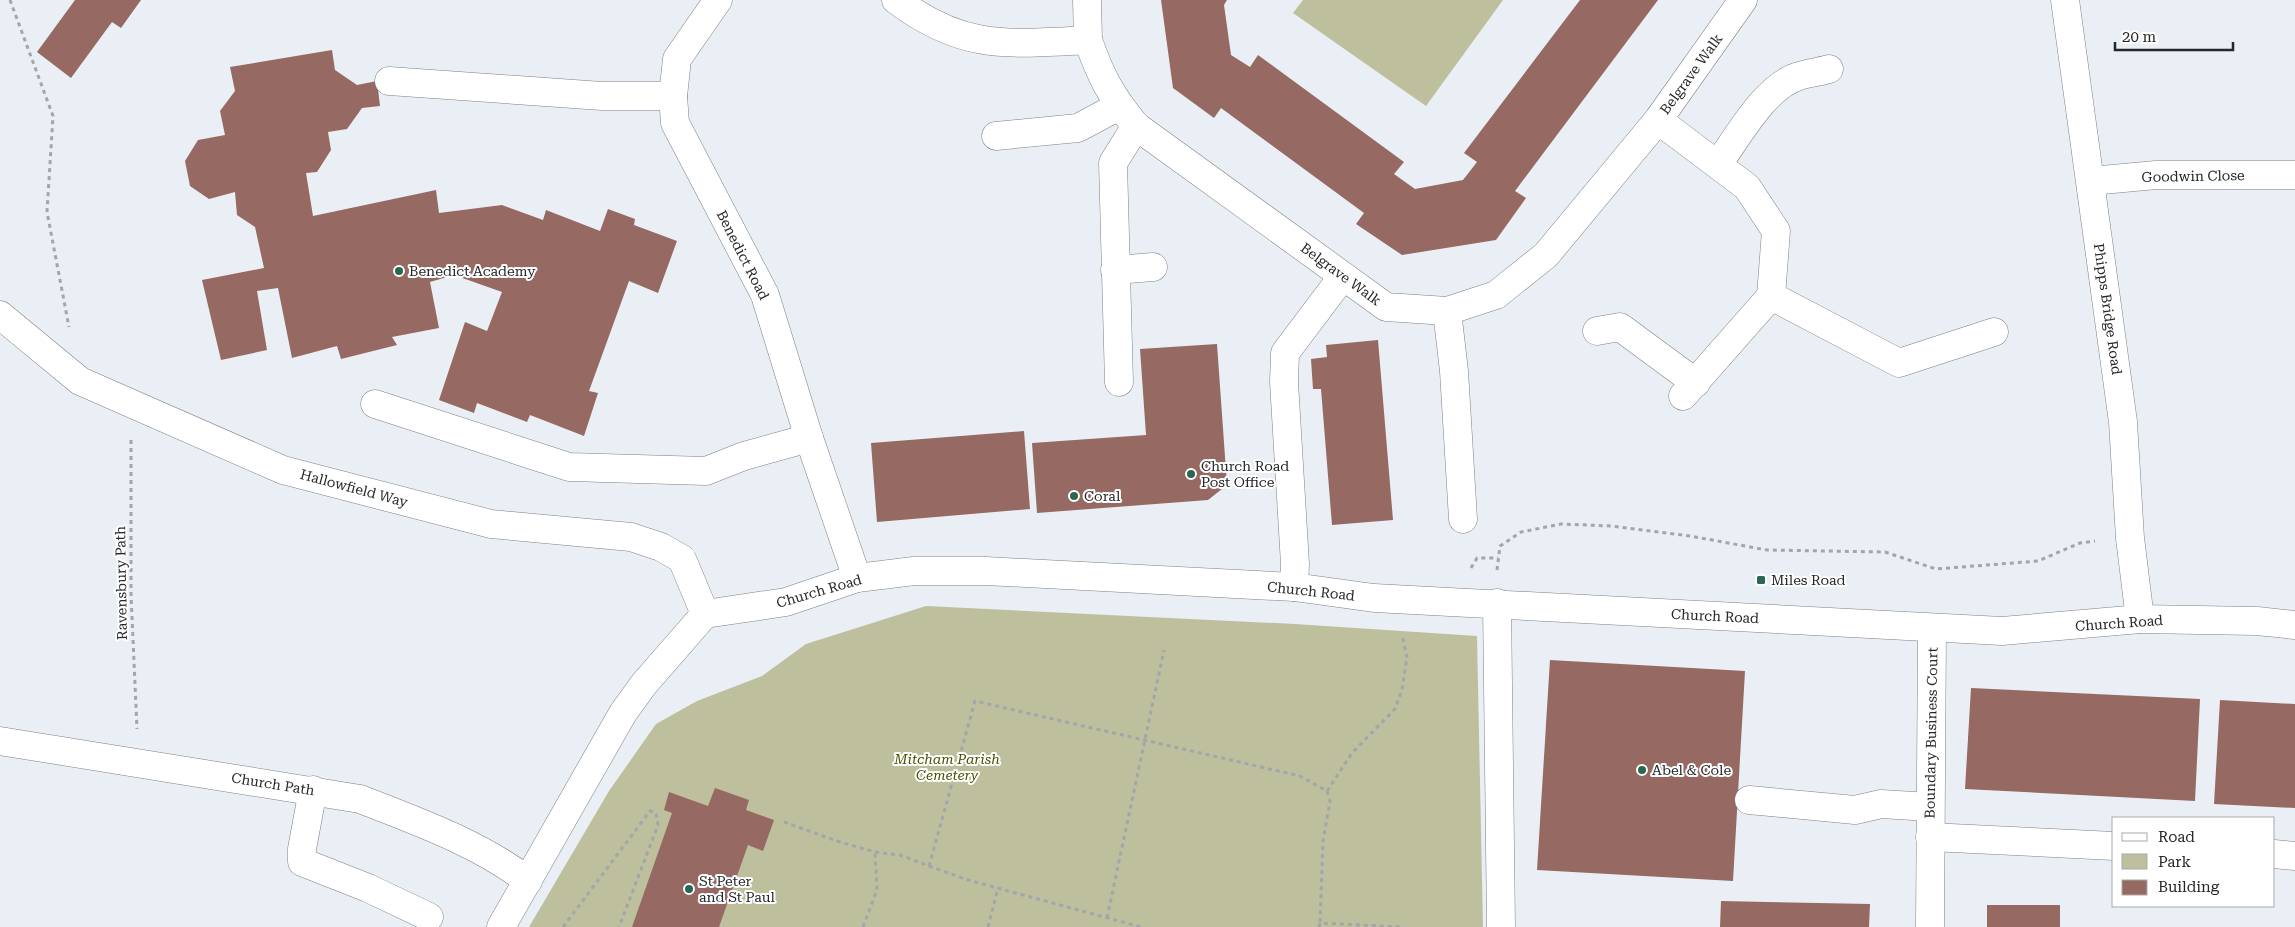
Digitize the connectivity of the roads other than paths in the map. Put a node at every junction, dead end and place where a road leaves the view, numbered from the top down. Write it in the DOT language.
graph roads {
  1 [pos="718,0"];
  2 [pos="896,0"];
  3 [pos="1087,0"];
  4 [pos="1743,0"];
  5 [pos="2065,0"];
  6 [pos="1088,40"];
  7 [pos="1830,69"];
  8 [pos="389,81"];
  9 [pos="673,96"];
  10 [pos="1128,116"];
  11 [pos="1658,120"];
  12 [pos="996,136"];
  13 [pos="1718,164"];
  14 [pos="2295,175"];
  15 [pos="2091,181"];
  16 [pos="1153,266"];
  17 [pos="1115,270"];
  18 [pos="1342,276"];
  19 [pos="1771,296"];
  20 [pos="1447,311"];
  21 [pos="0,315"];
  22 [pos="1598,331"];
  23 [pos="1994,332"];
  24 [pos="1119,382"];
  25 [pos="375,404"];
  26 [pos="809,438"];
  27 [pos="1463,519"];
  28 [pos="857,578"];
  29 [pos="1294,587"];
  30 [pos="1497,603"];
  31 [pos="705,614"];
  32 [pos="2140,620"];
  33 [pos="2295,625"];
  34 [pos="1932,628"];
  35 [pos="0,741"];
  36 [pos="313,790"];
  37 [pos="1749,800"];
  38 [pos="1930,807"];
  39 [pos="1930,837"];
  40 [pos="2112,846"];
  41 [pos="2275,854"];
  42 [pos="2295,856"];
  43 [pos="528,881"];
  44 [pos="429,916"];
  45 [pos="501,927"];
  46 [pos="1501,927"];
  47 [pos="1930,927"];
  1 -- 9 [label="street, Benedict Road"];
  2 -- 6 [label="street"];
  3 -- 6 [label="street, Belgrave Walk"];
  4 -- 11 [label="street, Belgrave Walk"];
  5 -- 15 [label="street, Phipps Bridge Road"];
  6 -- 10 [label="street, Belgrave Walk"];
  7 -- 13 [label="street"];
  8 -- 9 [label="street"];
  9 -- 26 [label="street, Benedict Road"];
  10 -- 12 [label="street"];
  10 -- 17 [label="street"];
  10 -- 18 [label="street, Belgrave Walk"];
  11 -- 13 [label="street"];
  11 -- 20 [label="street, Belgrave Walk"];
  13 -- 19 [label="street"];
  14 -- 15 [label="street, Goodwin Close"];
  15 -- 32 [label="street, Phipps Bridge Road"];
  16 -- 17 [label="street"];
  17 -- 24 [label="street"];
  18 -- 20 [label="street, Belgrave Walk"];
  18 -- 29 [label="street"];
  19 -- 22 [label="street"];
  19 -- 23 [label="street"];
  20 -- 27 [label="street"];
  21 -- 31 [label="street, Hallowfield Way"];
  25 -- 26 [label="street"];
  26 -- 28 [label="street, Benedict Road"];
  28 -- 29 [label="street, Church Road"];
  28 -- 31 [label="street, Church Road"];
  29 -- 30 [label="street, Church Road"];
  30 -- 34 [label="street, Church Road"];
  30 -- 46 [label="street"];
  31 -- 43 [label="street"];
  32 -- 33 [label="street, Church Road"];
  32 -- 34 [label="street, Church Road"];
  34 -- 38 [label="street, Boundary Business Court"];
  35 -- 36 [label="street, Church Path"];
  36 -- 43 [label="street, Church Path"];
  36 -- 44 [label="street"];
  37 -- 38 [label="street"];
  38 -- 39 [label="street, Boundary Business Court"];
  39 -- 40 [label="street, Boundary Business Court"];
  39 -- 47 [label="street, Boundary Business Court"];
  41 -- 42 [label="street"];
  43 -- 45 [label="street"];
}
